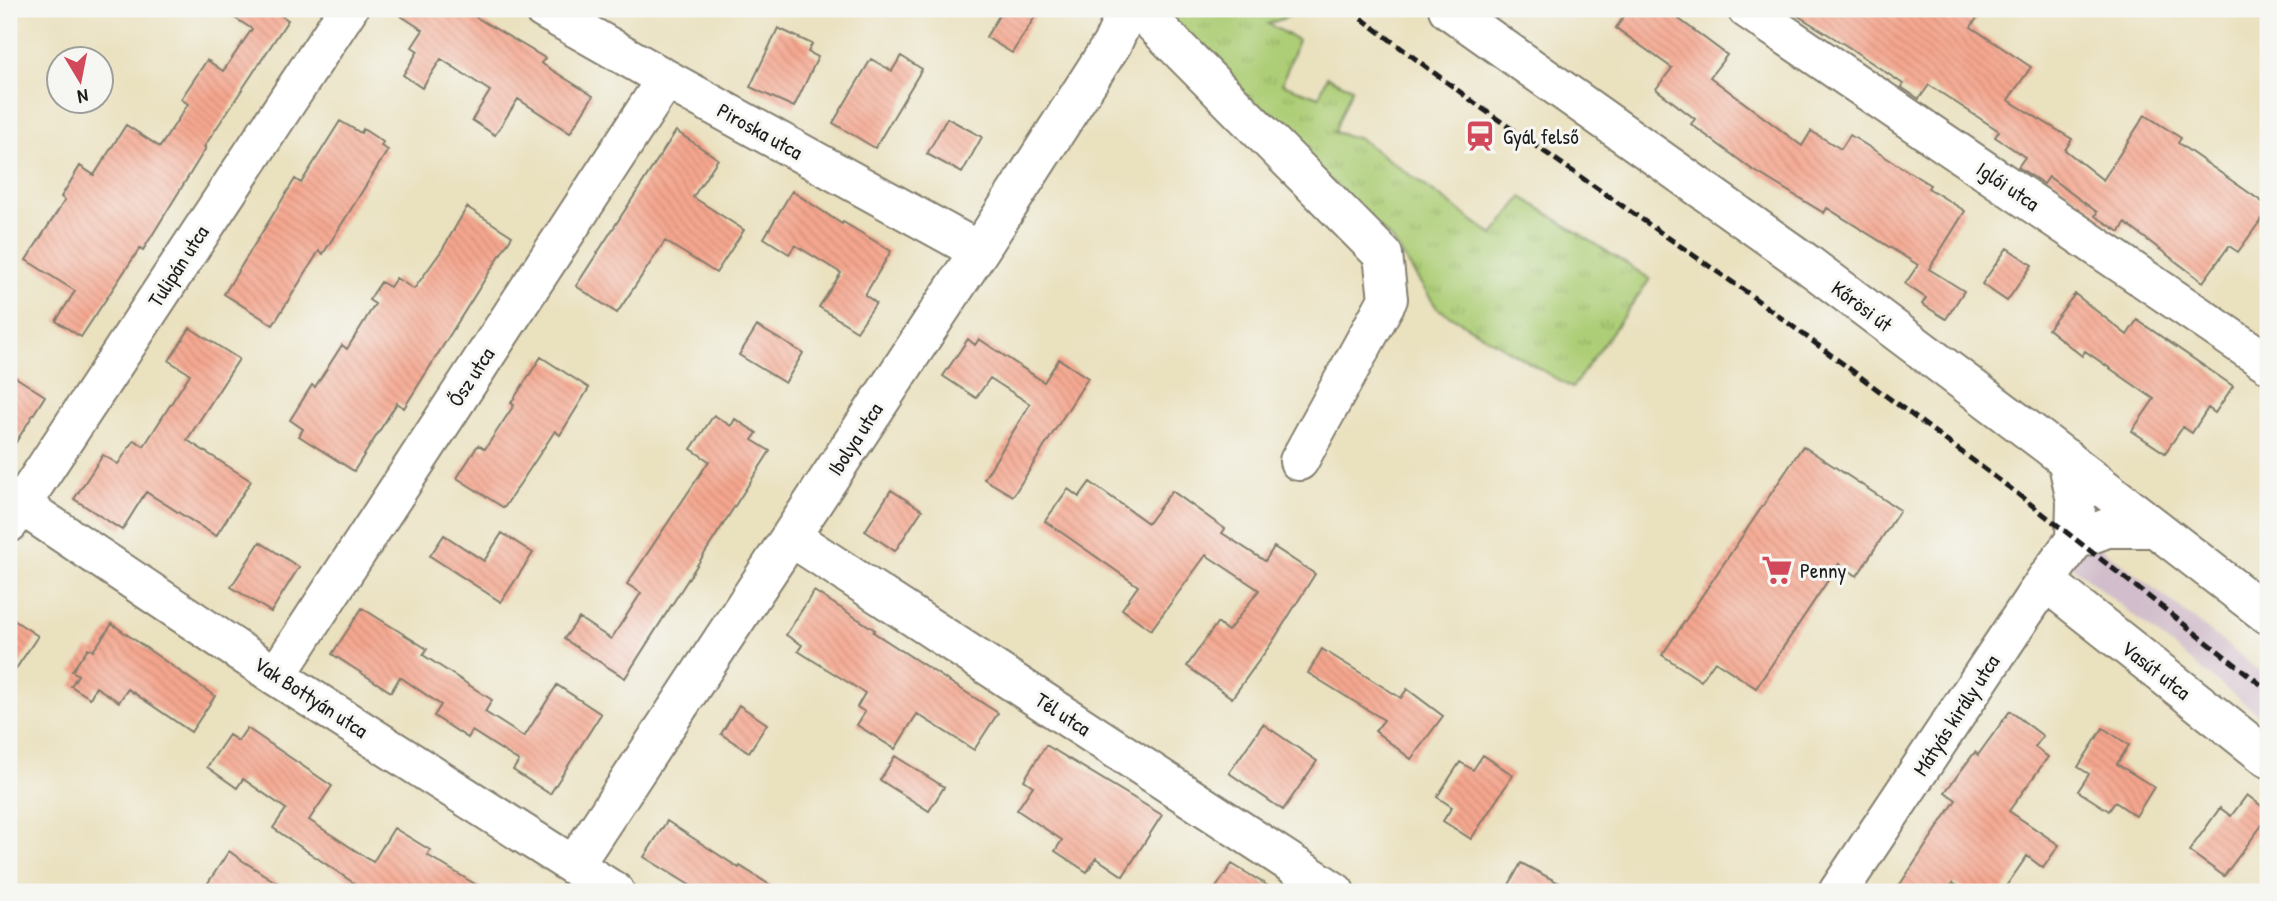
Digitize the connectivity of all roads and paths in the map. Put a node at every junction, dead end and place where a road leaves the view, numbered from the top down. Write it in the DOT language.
graph roads {
  1 [pos="348,9"];
  2 [pos="543,9"];
  3 [pos="1128,9"];
  4 [pos="1139,9"];
  5 [pos="1448,9"];
  6 [pos="1747,9"];
  7 [pos="666,79"];
  8 [pos="979,251"];
  9 [pos="2268,363"];
  10 [pos="2067,459"];
  11 [pos="1299,461"];
  12 [pos="13,508"];
  13 [pos="2155,528"];
  14 [pos="791,537"];
  15 [pos="2075,540"];
  16 [pos="2045,581"];
  17 [pos="2268,615"];
  18 [pos="276,676"];
  19 [pos="2268,758"];
  20 [pos="574,865"];
  21 [pos="615,892"];
  22 [pos="1335,892"];
  23 [pos="1838,892"];
  1 -- 12 [label="street, Tulipán utca"];
  2 -- 7 [label="street, Piroska utca"];
  3 -- 8 [label="street, Ibolya utca"];
  4 -- 11 [label="street"];
  5 -- 10 [label="street, Kőrösi út"];
  6 -- 9 [label="street, Iglói utca"];
  7 -- 8 [label="street, Piroska utca"];
  7 -- 18 [label="street, Ősz utca"];
  8 -- 14 [label="street, Ibolya utca"];
  10 -- 13 [label="street, Kőrösi út"];
  10 -- 15 [label="street"];
  12 -- 18 [label="street, Vak Bottyán utca"];
  13 -- 15 [label="street"];
  13 -- 17 [label="street, Kőrösi út"];
  14 -- 20 [label="street, Ibolya utca"];
  14 -- 22 [label="street, Tél utca"];
  15 -- 16 [label="street, Mátyás király utca"];
  16 -- 19 [label="street, Vasút utca"];
  16 -- 23 [label="street, Mátyás király utca"];
  18 -- 20 [label="street, Vak Bottyán utca"];
  20 -- 21 [label="street, Vak Bottyán utca"];
}
